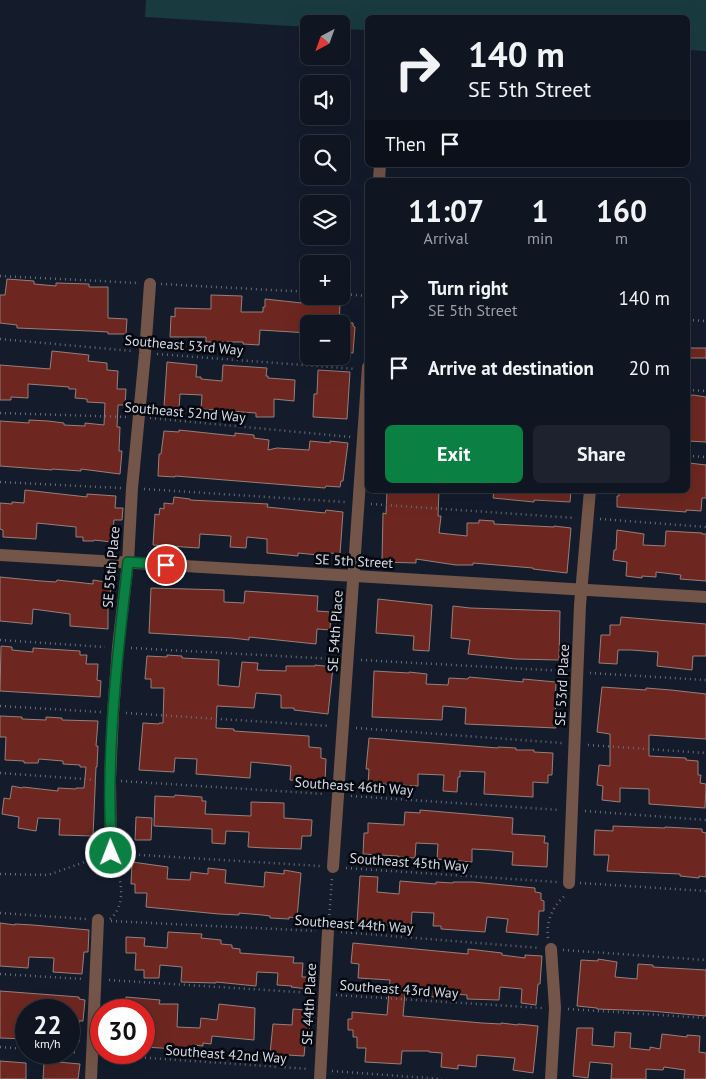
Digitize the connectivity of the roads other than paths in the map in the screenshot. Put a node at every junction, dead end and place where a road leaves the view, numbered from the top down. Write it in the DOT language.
graph roads {
  1 [pos="150,284"];
  2 [pos="365,403"];
  3 [pos="590,493"];
  4 [pos="0,555"];
  5 [pos="128,562"];
  6 [pos="354,576"];
  7 [pos="582,589"];
  8 [pos="706,597"];
  9 [pos="111,853"];
  10 [pos="333,867"];
  11 [pos="569,883"];
  12 [pos="103,920"];
  13 [pos="328,931"];
  14 [pos="551,949"];
  15 [pos="321,1075"];
  16 [pos="91,1079"];
  17 [pos="551,1079"];
  1 -- 5 [label="street, SE 55th Place"];
  2 -- 6 [label="street, SE 54th Place"];
  3 -- 7 [label="street, SE 53rd Place"];
  4 -- 5 [label="street, SE 5th Street"];
  5 -- 6 [label="street, SE 5th Street"];
  5 -- 9 [label="street, SE 55th Place"];
  6 -- 7 [label="street, SE 5th Street"];
  6 -- 10 [label="street, SE 54th Place"];
  7 -- 8 [label="street, SE 5th Street"];
  7 -- 11 [label="street, SE 53rd Place"];
  12 -- 16 [label="street"];
  13 -- 15 [label="street, SE 44th Place"];
  14 -- 17 [label="street"];
}
